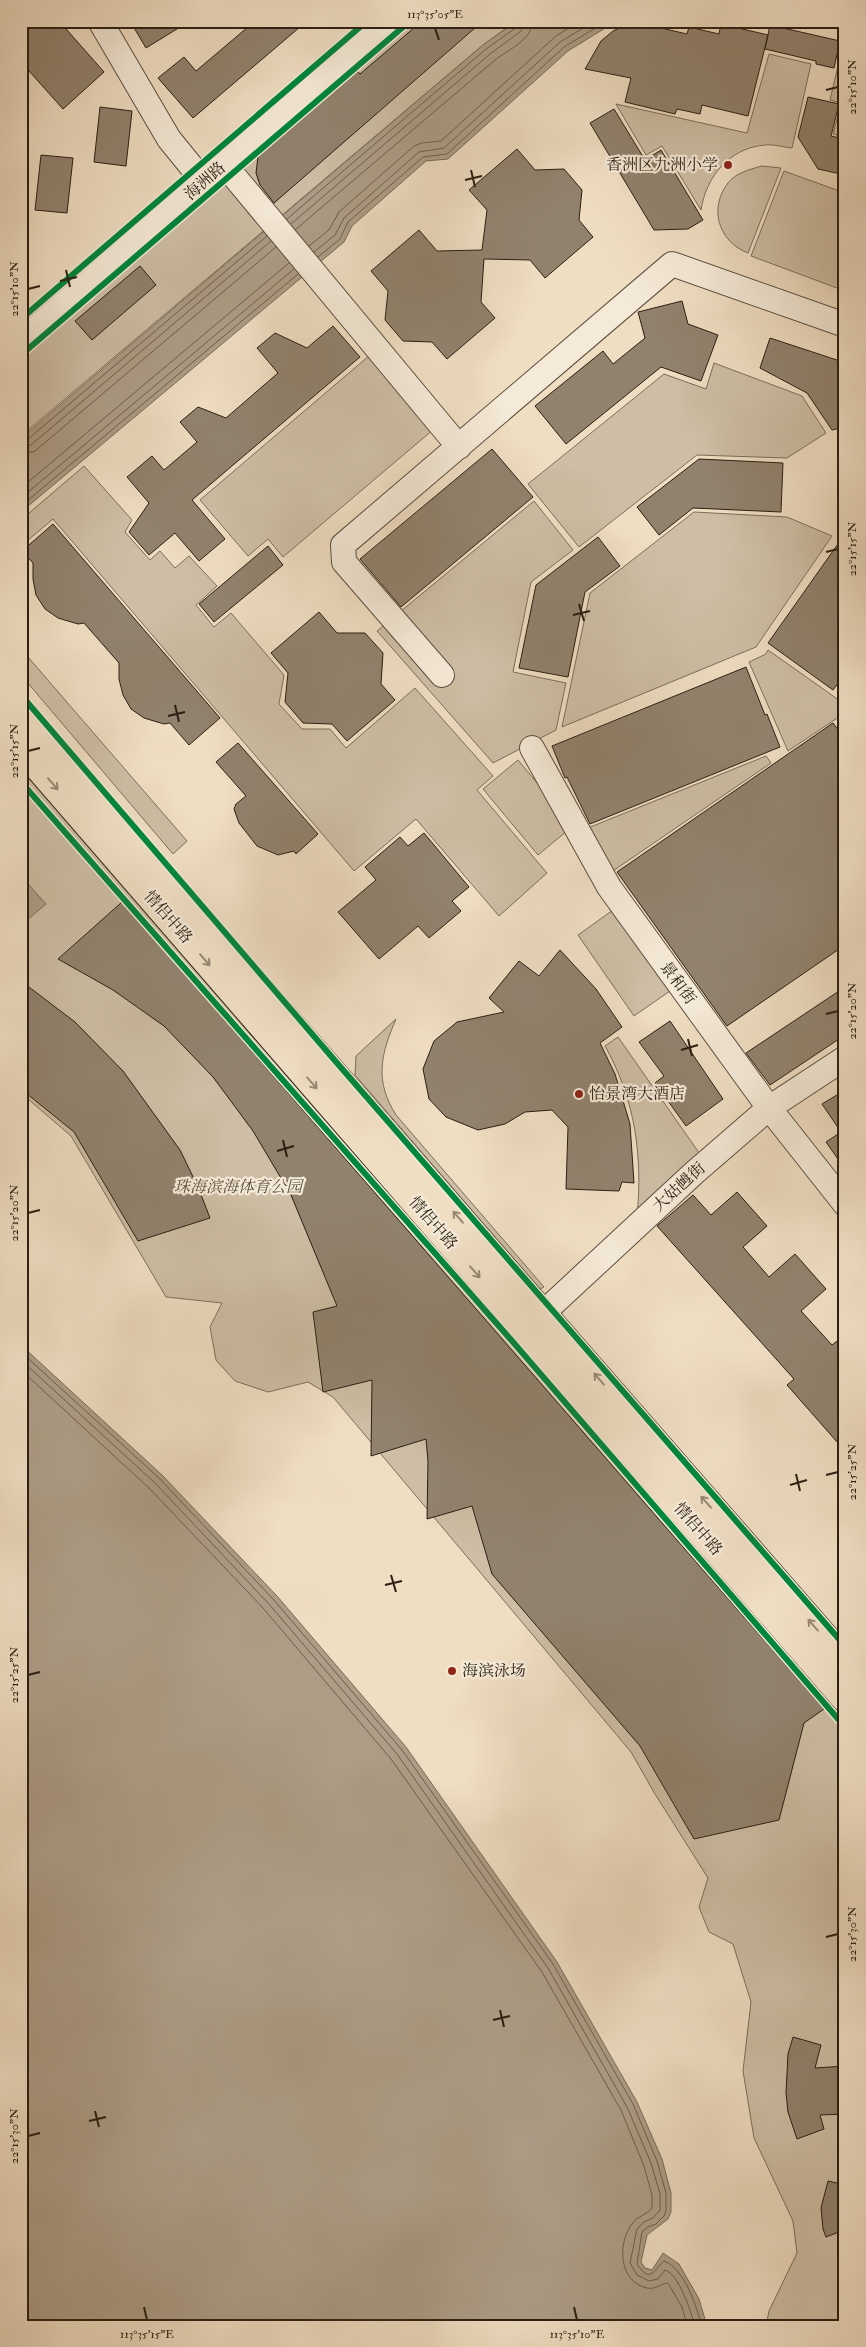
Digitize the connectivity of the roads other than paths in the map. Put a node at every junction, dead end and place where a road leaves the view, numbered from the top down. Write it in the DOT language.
graph roads {
  1 [pos="100,21"];
  2 [pos="389,21"];
  3 [pos="224,164"];
  4 [pos="204,182"];
  5 [pos="845,325"];
  6 [pos="21,341"];
  7 [pos="459,447"];
  8 [pos="442,675"];
  9 [pos="21,716"];
  10 [pos="21,747"];
  11 [pos="532,748"];
  12 [pos="845,1058"];
  13 [pos="769,1108"];
  14 [pos="845,1204"];
  15 [pos="534,1322"];
  16 [pos="845,1661"];
  17 [pos="845,1698"];
  1 -- 4 [label="street"];
  2 -- 3 [label="street, 海洲路"];
  3 -- 4 [label="street, 海洲路"];
  3 -- 7 [label="street"];
  4 -- 6 [label="street, 海洲路"];
  5 -- 7 [label="street"];
  7 -- 8 [label="street"];
  15 -- 9 [label="highway, 情侣中路, one-way"];
  10 -- 15 [label="highway, 情侣中路, one-way"];
  11 -- 13 [label="street, 景和街"];
  12 -- 13 [label="street, 大姑乸街"];
  13 -- 14 [label="street, 景和街"];
  13 -- 15 [label="street, 大姑乸街"];
  16 -- 15 [label="highway, 情侣中路, one-way"];
  15 -- 17 [label="highway, 情侣中路"];
}
